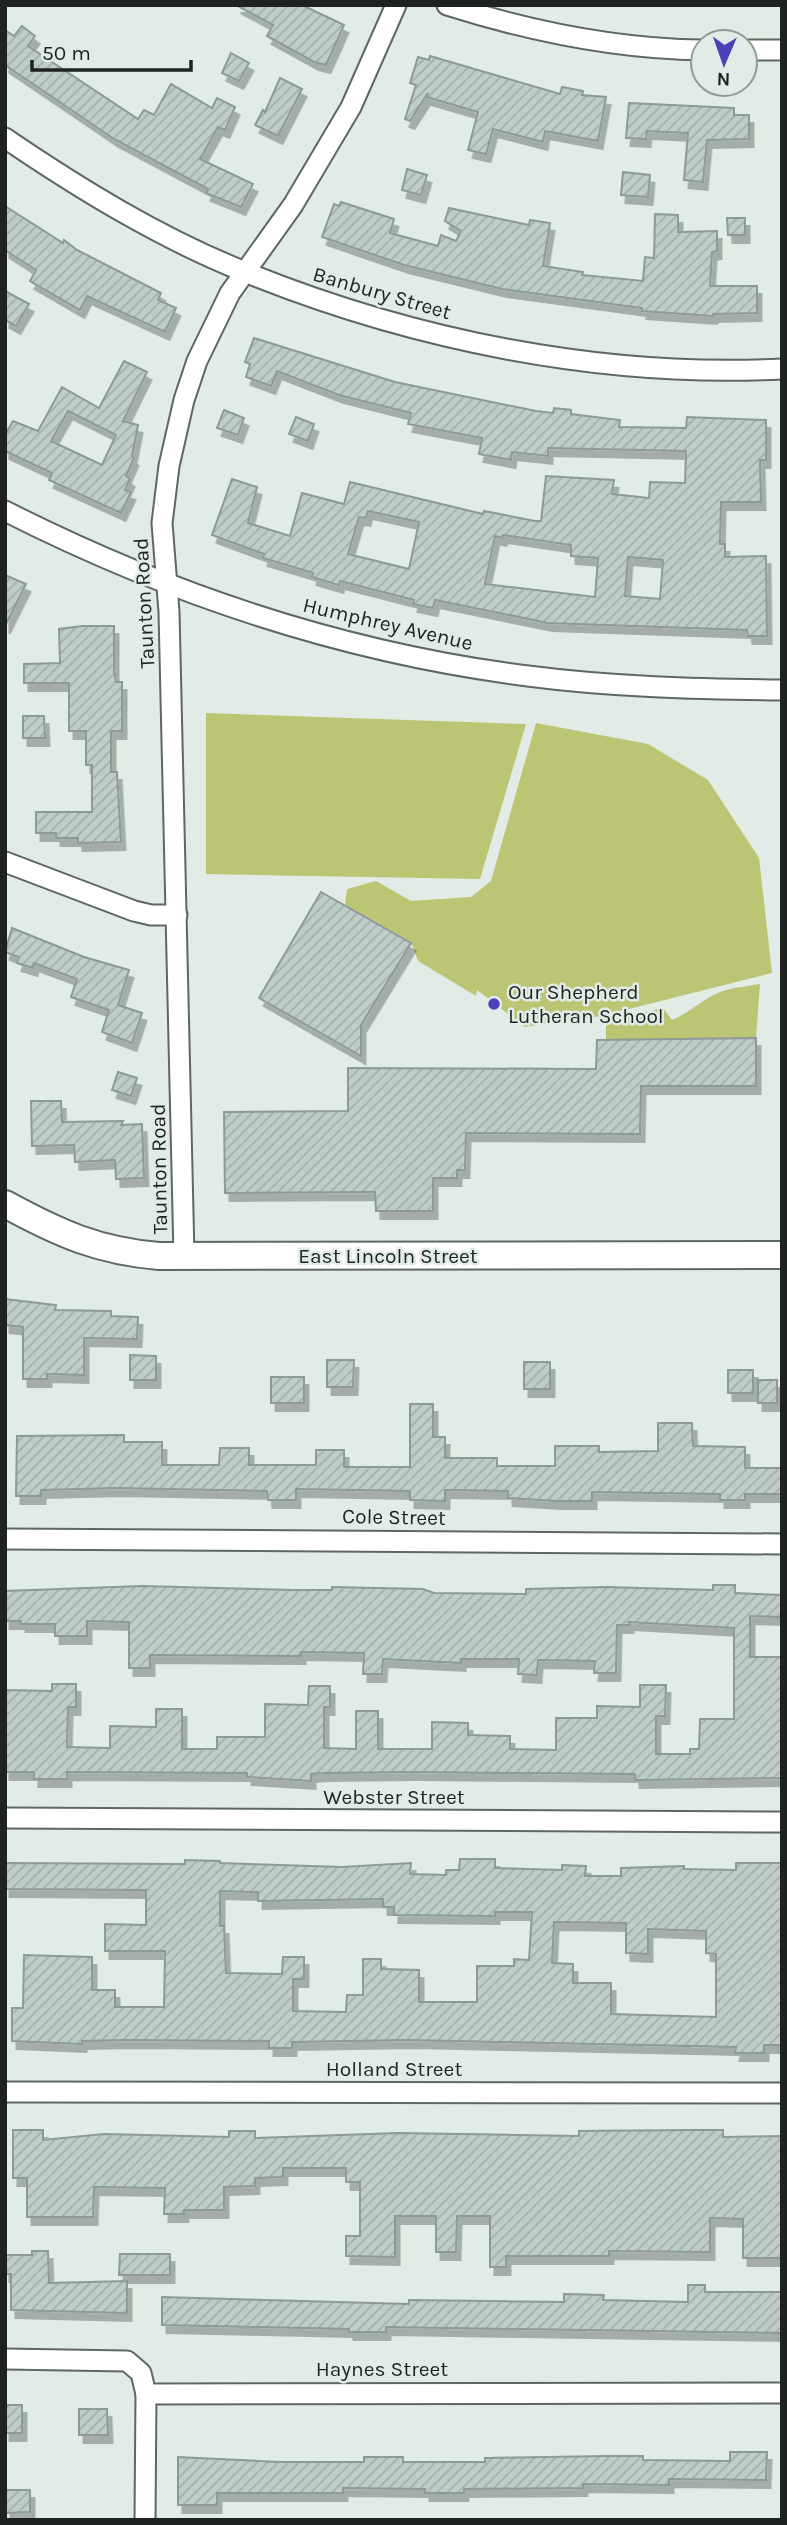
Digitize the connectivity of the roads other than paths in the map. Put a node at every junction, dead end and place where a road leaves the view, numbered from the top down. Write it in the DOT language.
graph roads {
  1 [pos="396,5"];
  2 [pos="447,5"];
  3 [pos="689,50"];
  4 [pos="759,50"];
  5 [pos="782,50"];
  6 [pos="5,138"];
  7 [pos="245,272"];
  8 [pos="782,369"];
  9 [pos="5,511"];
  10 [pos="166,583"];
  11 [pos="782,690"];
  12 [pos="5,862"];
  13 [pos="177,915"];
  14 [pos="5,1204"];
  15 [pos="782,1255"];
  16 [pos="184,1256"];
  17 [pos="5,1539"];
  18 [pos="782,1544"];
  19 [pos="5,1818"];
  20 [pos="782,1822"];
  21 [pos="5,2092"];
  22 [pos="782,2093"];
  23 [pos="5,2359"];
  24 [pos="782,2393"];
  25 [pos="146,2394"];
  26 [pos="145,2520"];
  1 -- 7 [label="street, Taunton Road"];
  2 -- 3 [label="street"];
  4 -- 5 [label="street"];
  6 -- 7 [label="street, Banbury Street"];
  7 -- 8 [label="street, Banbury Street"];
  7 -- 10 [label="street, Taunton Road"];
  9 -- 10 [label="street, Humphrey Avenue"];
  10 -- 11 [label="street, Humphrey Avenue"];
  10 -- 13 [label="street, Taunton Road"];
  12 -- 13 [label="street"];
  13 -- 16 [label="street, Taunton Road"];
  14 -- 16 [label="street, East Lincoln Street"];
  15 -- 16 [label="street, East Lincoln Street"];
  17 -- 18 [label="street, Cole Street"];
  19 -- 20 [label="street, Webster Street"];
  21 -- 22 [label="street, Holland Street"];
  23 -- 25 [label="street"];
  24 -- 25 [label="street, Haynes Street"];
  25 -- 26 [label="street"];
}
